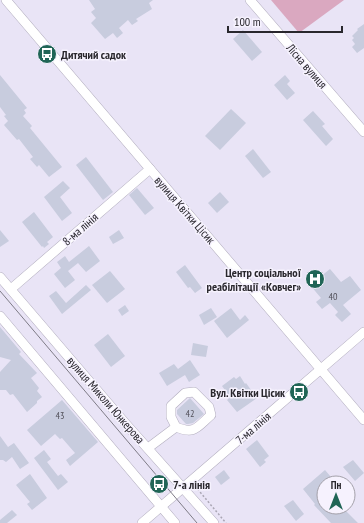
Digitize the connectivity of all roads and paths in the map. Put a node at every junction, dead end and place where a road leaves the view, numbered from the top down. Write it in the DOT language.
graph roads {
  1 [pos="6,0"];
  2 [pos="250,0"];
  3 [pos="364,132"];
  4 [pos="150,169"];
  5 [pos="0,277"];
  6 [pos="11,289"];
  7 [pos="0,316"];
  8 [pos="364,332"];
  9 [pos="321,369"];
  10 [pos="364,420"];
  11 [pos="176,427"];
  12 [pos="148,448"];
  13 [pos="184,488"];
  14 [pos="161,507"];
  15 [pos="142,523"];
  16 [pos="175,523"];
  17 [pos="214,523"];
  1 -- 4 [label="street, вулиця Квітки Цісик"];
  2 -- 3 [label="street, Лісна вулиця"];
  4 -- 6 [label="street, 8-ма лінія"];
  4 -- 9 [label="street, вулиця Квітки Цісик"];
  5 -- 6 [label="street, вулиця Миколи Юнкерова"];
  6 -- 12 [label="street, вулиця Миколи Юнкерова"];
  7 -- 14 [label="street"];
  8 -- 9 [label="street, 7-ма лінія"];
  9 -- 10 [label="street, вулиця Квітки Цісик"];
  9 -- 13 [label="street, 7-ма лінія"];
  11 -- 11 [label="street"];
  11 -- 12 [label="street"];
  12 -- 13 [label="street, вулиця Миколи Юнкерова"];
  13 -- 14 [label="street, 7-ма лінія"];
  13 -- 17 [label="street, вулиця Миколи Юнкерова"];
  14 -- 15 [label="street, 7-ма лінія"];
  14 -- 16 [label="street"];
}
